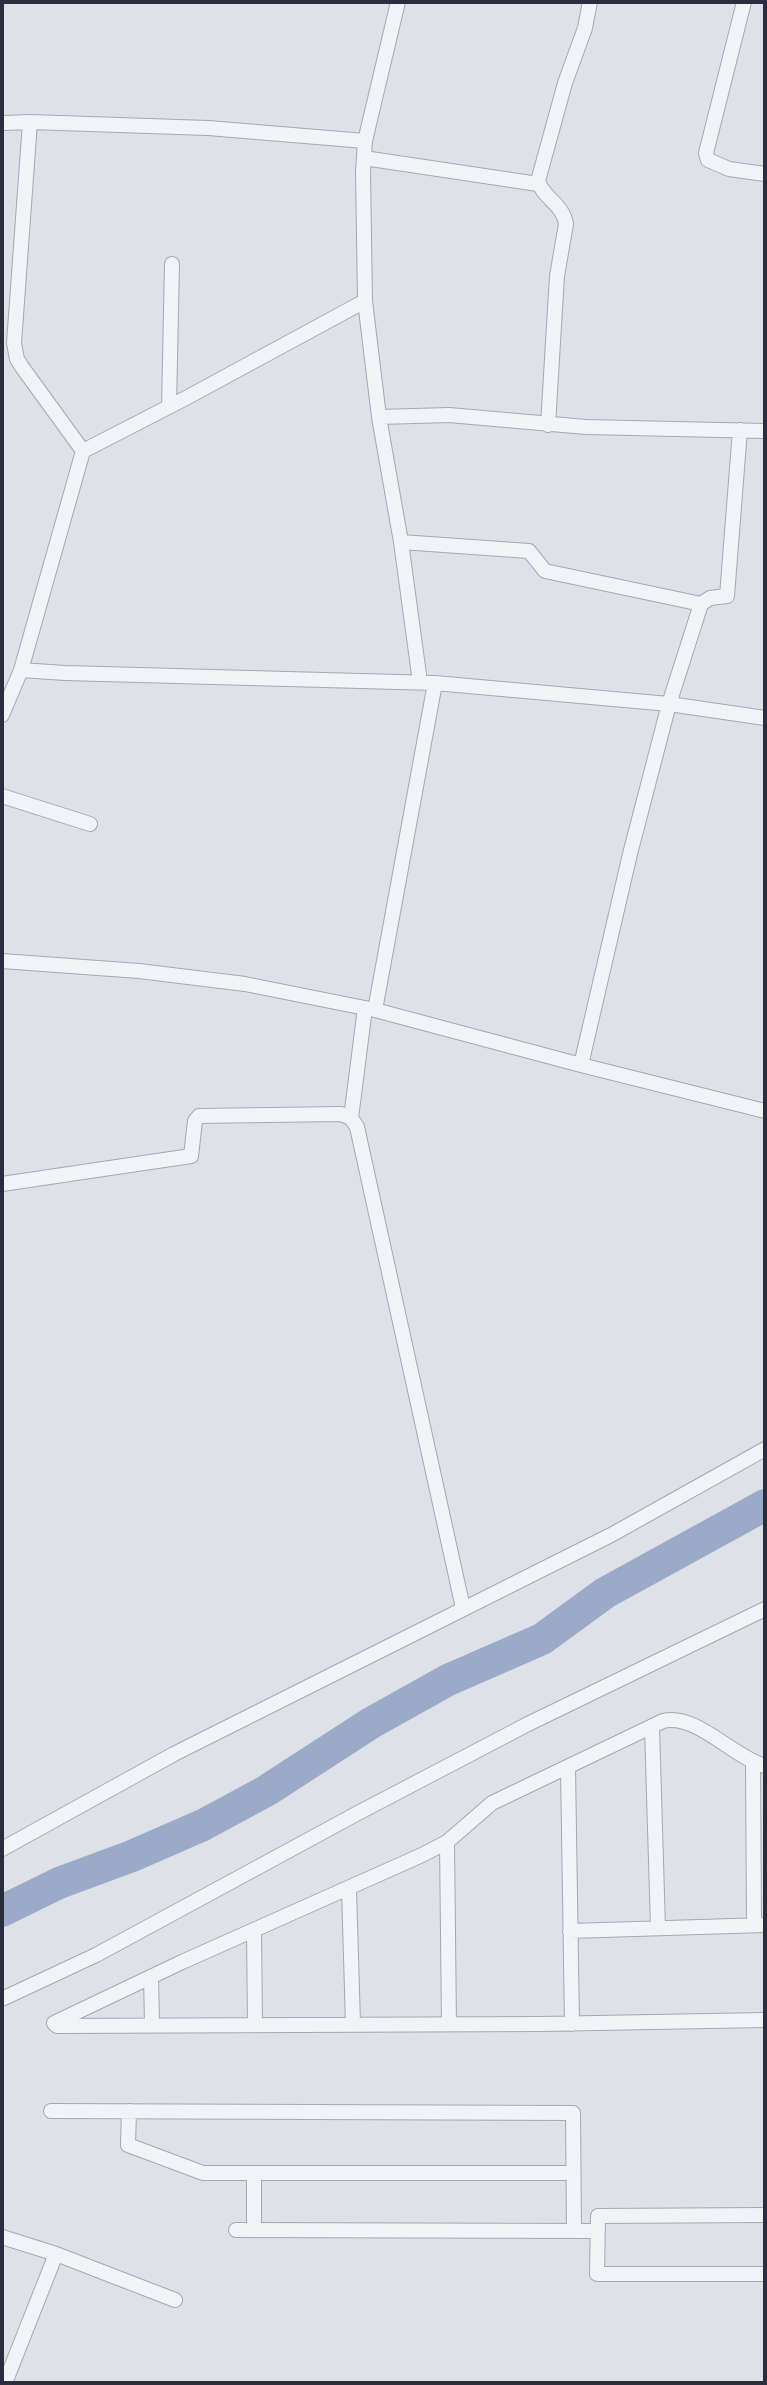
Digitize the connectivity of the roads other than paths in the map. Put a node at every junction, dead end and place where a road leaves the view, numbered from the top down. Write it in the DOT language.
graph roads {
  1 [pos="398,2"];
  2 [pos="590,2"];
  3 [pos="744,2"];
  4 [pos="30,122"];
  5 [pos="2,123"];
  6 [pos="365,141"];
  7 [pos="364,158"];
  8 [pos="765,174"];
  9 [pos="538,184"];
  10 [pos="172,264"];
  11 [pos="365,301"];
  12 [pos="169,407"];
  13 [pos="379,417"];
  14 [pos="548,425"];
  15 [pos="740,430"];
  16 [pos="765,431"];
  17 [pos="83,451"];
  18 [pos="401,542"];
  19 [pos="701,604"];
  20 [pos="21,670"];
  21 [pos="427,683"];
  22 [pos="5,696"];
  23 [pos="669,704"];
  24 [pos="2,715"];
  25 [pos="765,718"];
  26 [pos="2,796"];
  27 [pos="90,824"];
  28 [pos="2,961"];
  29 [pos="370,1009"];
  30 [pos="581,1065"];
  31 [pos="765,1111"];
  32 [pos="351,1118"];
  33 [pos="2,1184"];
  34 [pos="765,1449"];
  35 [pos="463,1608"];
  36 [pos="765,1609"];
  37 [pos="652,1727"];
  38 [pos="759,1763"];
  39 [pos="568,1767"];
  40 [pos="447,1842"];
  41 [pos="2,1849"];
  42 [pos="349,1889"];
  43 [pos="759,1925"];
  44 [pos="658,1928"];
  45 [pos="254,1930"];
  46 [pos="570,1931"];
  47 [pos="151,1978"];
  48 [pos="2,1999"];
  49 [pos="765,2020"];
  50 [pos="152,2024"];
  51 [pos="255,2024"];
  52 [pos="353,2024"];
  53 [pos="449,2024"];
  54 [pos="572,2024"];
  55 [pos="51,2111"];
  56 [pos="129,2111"];
  57 [pos="254,2173"];
  58 [pos="573,2173"];
  59 [pos="765,2215"];
  60 [pos="236,2230"];
  61 [pos="254,2230"];
  62 [pos="574,2231"];
  63 [pos="598,2231"];
  64 [pos="2,2237"];
  65 [pos="56,2254"];
  66 [pos="765,2274"];
  67 [pos="175,2300"];
  68 [pos="5,2383"];
  1 -- 6 [label="street"];
  2 -- 9 [label="street"];
  3 -- 8 [label="street"];
  4 -- 5 [label="street"];
  4 -- 6 [label="street"];
  4 -- 17 [label="street"];
  6 -- 7 [label="street"];
  7 -- 9 [label="street"];
  7 -- 11 [label="street"];
  9 -- 14 [label="street"];
  10 -- 12 [label="street"];
  11 -- 12 [label="street"];
  11 -- 13 [label="street"];
  12 -- 17 [label="street"];
  13 -- 14 [label="street"];
  13 -- 18 [label="street"];
  14 -- 15 [label="street"];
  15 -- 16 [label="street"];
  15 -- 19 [label="street"];
  17 -- 20 [label="street"];
  18 -- 19 [label="street"];
  18 -- 21 [label="street"];
  19 -- 23 [label="street"];
  20 -- 21 [label="street"];
  20 -- 22 [label="street"];
  21 -- 23 [label="street"];
  21 -- 29 [label="street"];
  22 -- 24 [label="street"];
  23 -- 25 [label="street"];
  23 -- 30 [label="street"];
  26 -- 27 [label="street"];
  28 -- 29 [label="street"];
  29 -- 30 [label="street"];
  29 -- 32 [label="street"];
  30 -- 31 [label="street"];
  32 -- 33 [label="street"];
  32 -- 35 [label="street"];
  34 -- 35 [label="street"];
  35 -- 41 [label="street"];
  36 -- 48 [label="street"];
  37 -- 38 [label="street"];
  37 -- 39 [label="street"];
  37 -- 44 [label="street"];
  38 -- 43 [label="street"];
  39 -- 40 [label="street"];
  39 -- 46 [label="street"];
  40 -- 42 [label="street"];
  40 -- 53 [label="street"];
  42 -- 45 [label="street"];
  42 -- 52 [label="street"];
  43 -- 44 [label="street"];
  44 -- 46 [label="street"];
  45 -- 47 [label="street"];
  45 -- 51 [label="street"];
  46 -- 54 [label="street"];
  47 -- 50 [label="street"];
  47 -- 50 [label="street"];
  49 -- 54 [label="street"];
  50 -- 51 [label="street"];
  51 -- 52 [label="street"];
  52 -- 53 [label="street"];
  53 -- 54 [label="street"];
  55 -- 56 [label="street"];
  56 -- 57 [label="street"];
  56 -- 58 [label="street"];
  57 -- 58 [label="street"];
  57 -- 61 [label="street"];
  58 -- 62 [label="street"];
  59 -- 63 [label="street"];
  60 -- 61 [label="street"];
  61 -- 62 [label="street"];
  62 -- 63 [label="street"];
  63 -- 66 [label="street"];
  64 -- 65 [label="street"];
  65 -- 67 [label="street"];
  65 -- 68 [label="street"];
}
